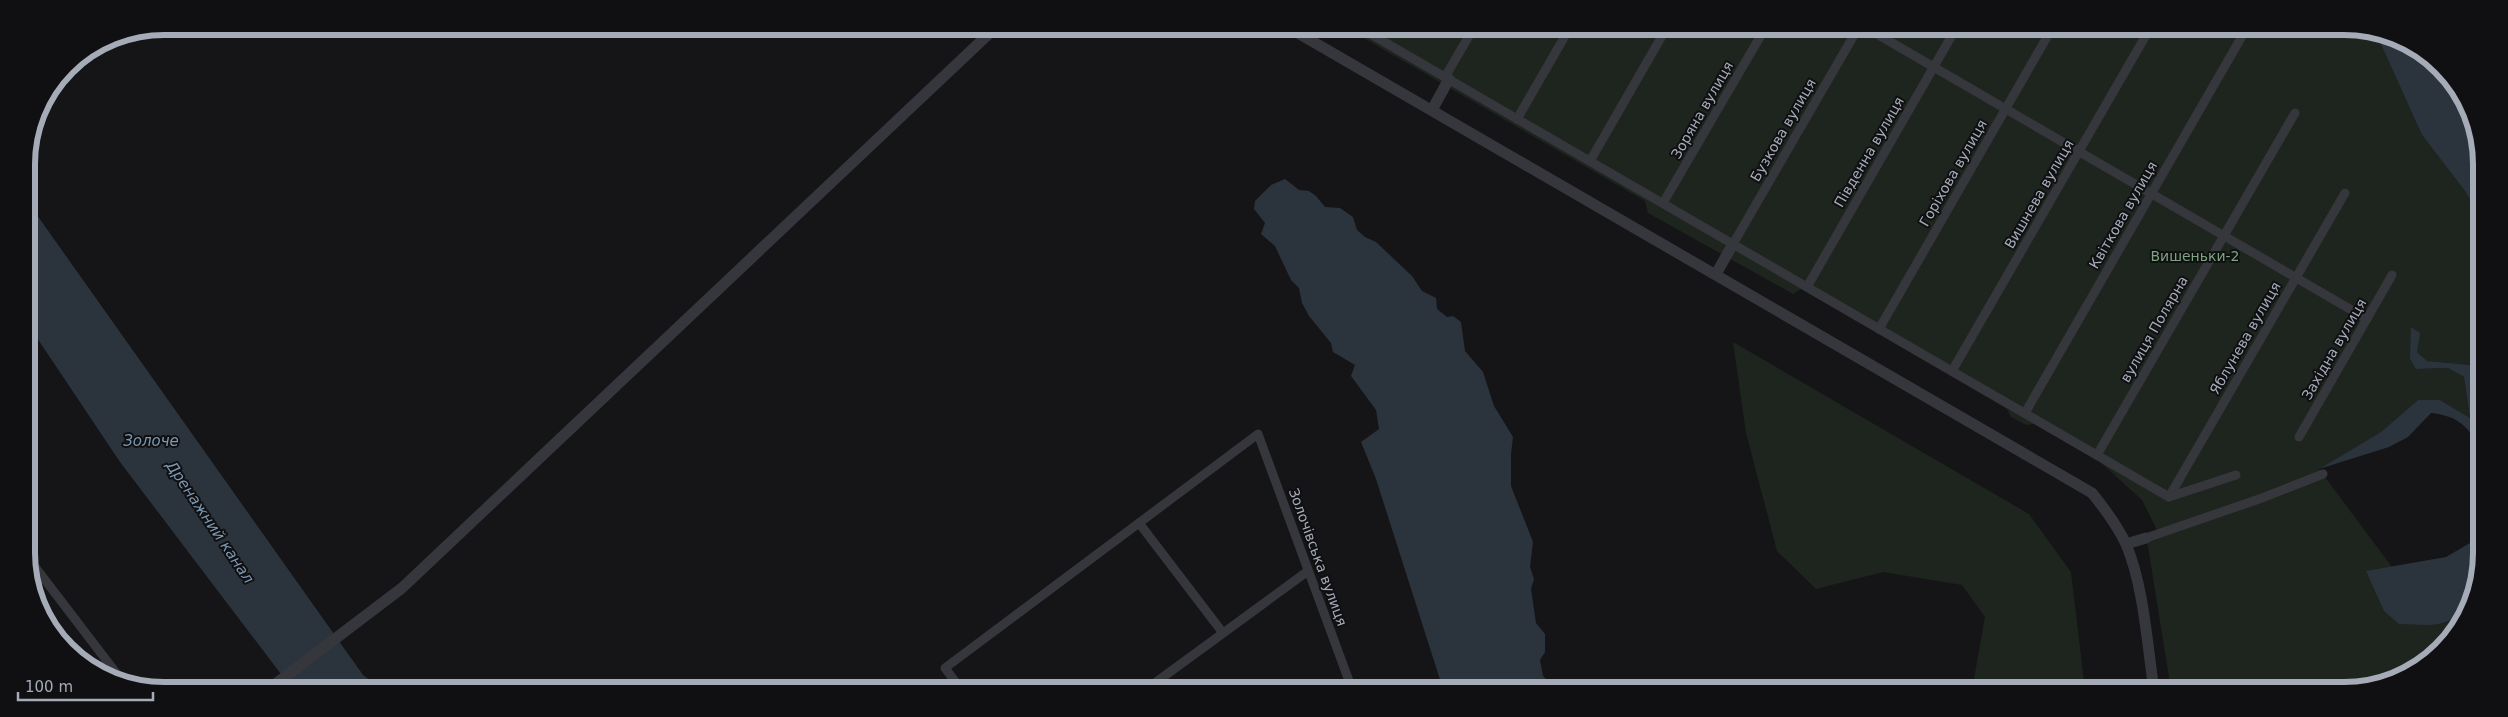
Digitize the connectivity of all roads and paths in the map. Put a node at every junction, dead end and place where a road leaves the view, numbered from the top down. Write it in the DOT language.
graph roads {
  1 [pos="988,35"];
  2 [pos="1301,35"];
  3 [pos="1380,35"];
  4 [pos="1470,35"];
  5 [pos="1566,35"];
  6 [pos="1663,35"];
  7 [pos="1761,35"];
  8 [pos="1854,35"];
  9 [pos="1879,35"];
  10 [pos="1953,35"];
  11 [pos="2048,35"];
  12 [pos="2146,35"];
  13 [pos="2243,35"];
  14 [pos="1934,67"];
  15 [pos="1447,78"];
  16 [pos="2006,109"];
  17 [pos="1432,110"];
  18 [pos="2295,113"];
  19 [pos="1518,119"];
  20 [pos="2079,151"];
  21 [pos="1590,161"];
  22 [pos="2152,193"];
  23 [pos="2345,193"];
  24 [pos="1663,204"];
  25 [pos="2224,236"];
  26 [pos="1733,244"];
  27 [pos="1716,274"];
  28 [pos="2392,275"];
  29 [pos="2296,277"];
  30 [pos="1807,287"];
  31 [pos="2367,318"];
  32 [pos="1879,329"];
  33 [pos="1952,371"];
  34 [pos="2025,413"];
  35 [pos="2299,437"];
  36 [pos="2097,455"];
  37 [pos="2323,474"];
  38 [pos="2236,475"];
  39 [pos="2169,497"];
  40 [pos="1139,523"];
  41 [pos="2146,538"];
  42 [pos="2126,544"];
  43 [pos="36,568"];
  44 [pos="1308,571"];
  45 [pos="1223,633"];
  46 [pos="116,672"];
  47 [pos="278,682"];
  48 [pos="956,682"];
  49 [pos="1156,682"];
  50 [pos="1350,682"];
  51 [pos="2153,682"];
  1 -- 47 [label="street"];
  2 -- 17 [label="street"];
  3 -- 15 [label="street"];
  4 -- 15 [label="street"];
  5 -- 19 [label="street"];
  6 -- 21 [label="street"];
  7 -- 24 [label="street, Зоряна вулиця"];
  8 -- 26 [label="street, Бузкова вулиця"];
  9 -- 14 [label="street"];
  10 -- 14 [label="street, Південна вулиця"];
  11 -- 16 [label="street, Горіхова вулиця"];
  12 -- 20 [label="street, Вишнева вулиця"];
  13 -- 22 [label="street, Квіткова вулиця"];
  14 -- 16 [label="street"];
  14 -- 30 [label="street, Південна вулиця"];
  15 -- 17 [label="street"];
  15 -- 19 [label="street"];
  16 -- 20 [label="street"];
  16 -- 32 [label="street, Горіхова вулиця"];
  17 -- 27 [label="street"];
  18 -- 25 [label="street, вулиця Полярна"];
  19 -- 21 [label="street"];
  20 -- 22 [label="street"];
  20 -- 33 [label="street, Вишнева вулиця"];
  21 -- 24 [label="street"];
  22 -- 25 [label="street"];
  22 -- 34 [label="street, Квіткова вулиця"];
  23 -- 29 [label="street, Яблунева вулиця"];
  24 -- 26 [label="street"];
  25 -- 29 [label="street"];
  25 -- 36 [label="street, вулиця Полярна"];
  26 -- 27 [label="street"];
  26 -- 30 [label="street"];
  27 -- 42 [label="street"];
  28 -- 31 [label="street, Західна вулиця"];
  29 -- 31 [label="street"];
  29 -- 39 [label="street, Яблунева вулиця"];
  30 -- 32 [label="street"];
  31 -- 35 [label="street, Західна вулиця"];
  32 -- 33 [label="street"];
  33 -- 34 [label="street"];
  34 -- 36 [label="street"];
  36 -- 39 [label="street"];
  37 -- 41 [label="street"];
  38 -- 39 [label="street"];
  40 -- 44 [label="street, Золочівська вулиця"];
  40 -- 45 [label="street"];
  40 -- 48 [label="street"];
  41 -- 42 [label="street"];
  42 -- 51 [label="street"];
  43 -- 46 [label="street"];
  44 -- 45 [label="street"];
  44 -- 50 [label="street, Золочівська вулиця"];
  45 -- 49 [label="street"];
}
